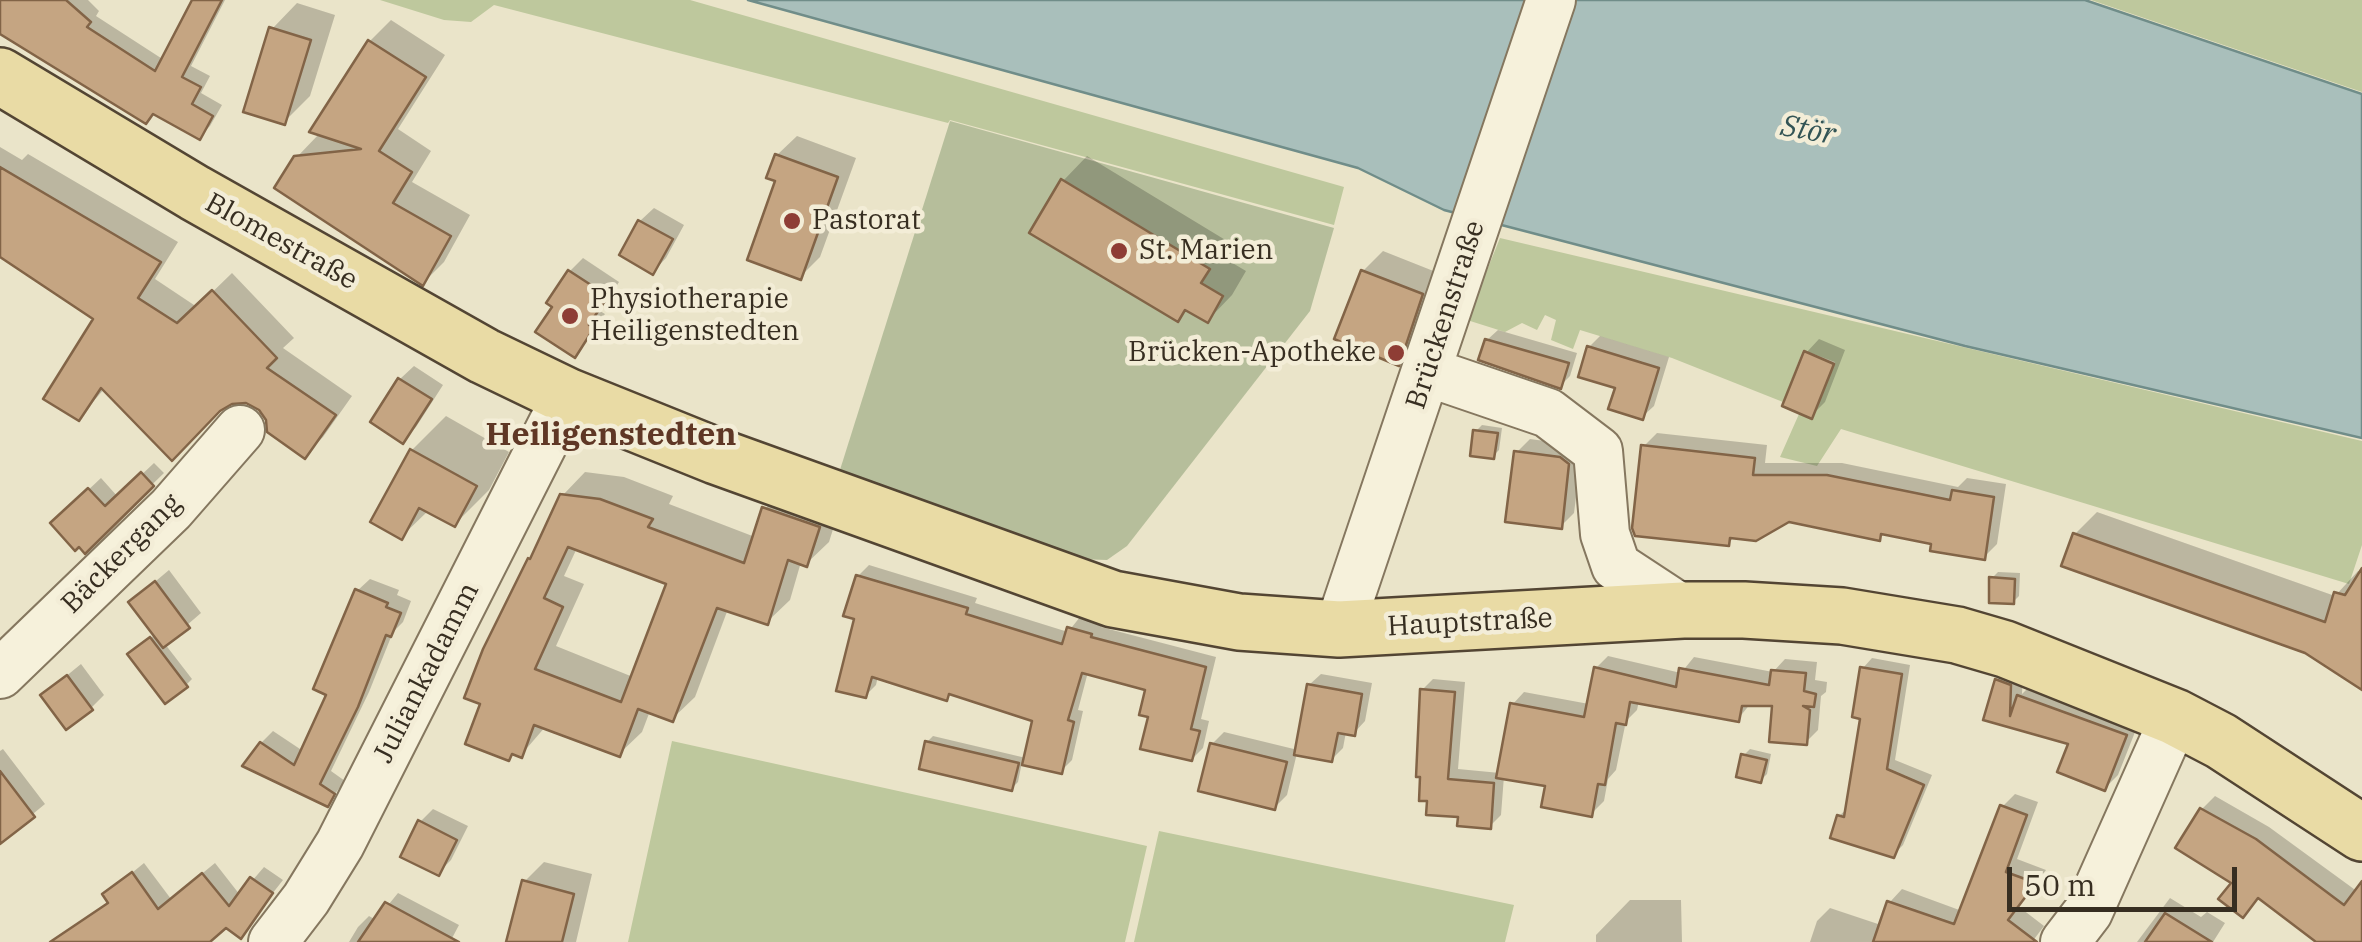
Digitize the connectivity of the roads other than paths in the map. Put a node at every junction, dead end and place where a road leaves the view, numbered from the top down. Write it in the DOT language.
graph roads {
  1 [pos="1551,0"];
  2 [pos="0,76"];
  3 [pos="1428,372"];
  4 [pos="567,396"];
  5 [pos="240,430"];
  6 [pos="1683,610"];
  7 [pos="1340,628"];
  8 [pos="0,674"];
  9 [pos="2175,717"];
  10 [pos="2362,833"];
  11 [pos="273,942"];
  12 [pos="2065,942"];
  1 -- 3 [label="street, Brückenstraße"];
  2 -- 4 [label="main road, Blomestraße"];
  3 -- 6 [label="street"];
  3 -- 7 [label="street, Brückenstraße"];
  4 -- 7 [label="main road, Hauptstraße"];
  4 -- 11 [label="street, Juliankadamm"];
  5 -- 8 [label="street, Bäckergang"];
  6 -- 7 [label="main road, Hauptstraße"];
  6 -- 9 [label="main road, Hauptstraße"];
  9 -- 10 [label="main road, Hauptstraße"];
  9 -- 12 [label="street"];
}
